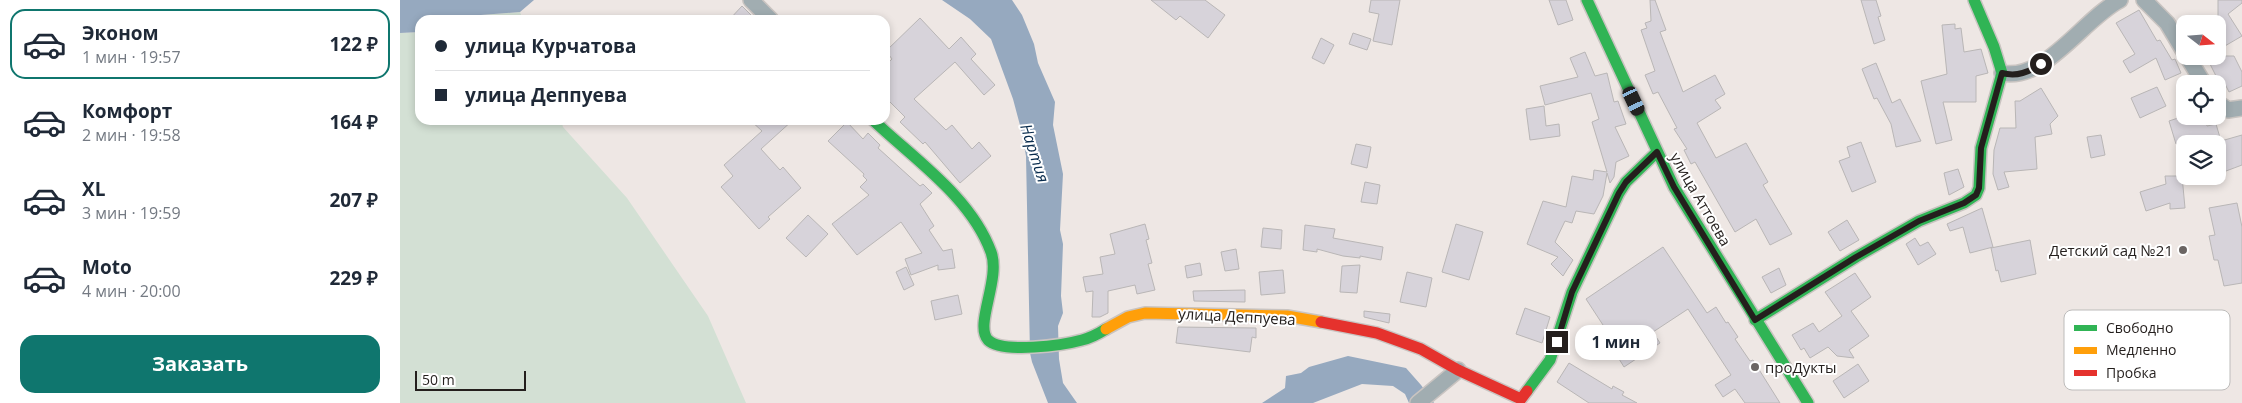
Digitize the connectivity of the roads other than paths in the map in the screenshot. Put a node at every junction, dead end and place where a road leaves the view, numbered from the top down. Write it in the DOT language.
graph roads {
  1 [pos="751,0"];
  2 [pos="1587,0"];
  3 [pos="1974,0"];
  4 [pos="2120,0"];
  5 [pos="2144,0"];
  6 [pos="766,15"];
  7 [pos="2176,38"];
  8 [pos="2002,73"];
  9 [pos="2242,108"];
  10 [pos="2226,109"];
  11 [pos="878,125"];
  12 [pos="1657,152"];
  13 [pos="1755,320"];
  14 [pos="1458,370"];
  15 [pos="1526,401"];
  16 [pos="1418,403"];
  17 [pos="1808,403"];
  1 -- 6 [label="street"];
  2 -- 12 [label="street, улица Аттоева"];
  3 -- 8 [label="street"];
  4 -- 8 [label="street"];
  5 -- 7 [label="street"];
  8 -- 13 [label="street"];
  9 -- 10 [label="street"];
  11 -- 14 [label="street, улица Деппуева"];
  12 -- 13 [label="street, улица Аттоева"];
  12 -- 15 [label="street, улица Деппуева"];
  13 -- 17 [label="street, улица Аттоева"];
  14 -- 15 [label="street, улица Деппуева"];
  14 -- 16 [label="street"];
}
